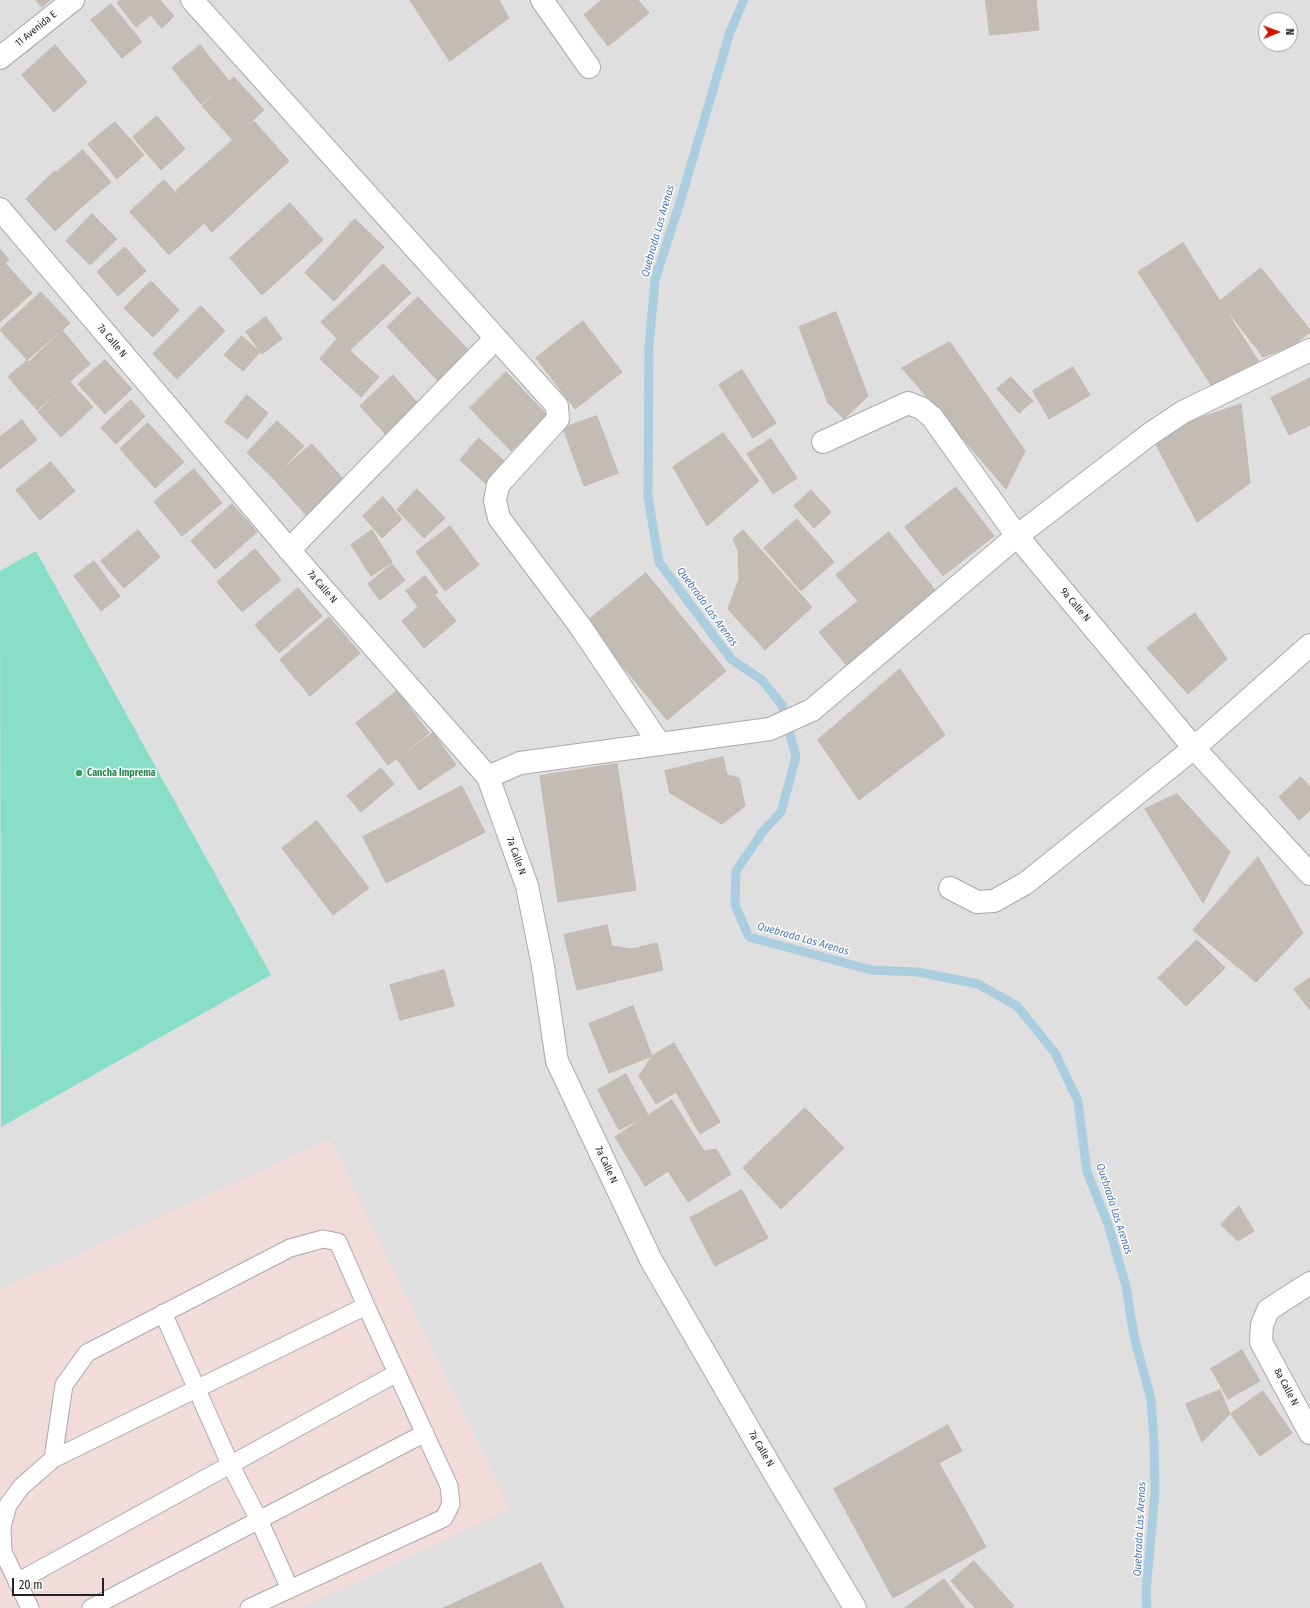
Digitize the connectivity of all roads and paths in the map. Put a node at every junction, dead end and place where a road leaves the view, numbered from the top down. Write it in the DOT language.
graph roads {
  1 [pos="73,0"];
  2 [pos="192,0"];
  3 [pos="542,0"];
  4 [pos="0,58"];
  5 [pos="589,67"];
  6 [pos="0,209"];
  7 [pos="496,338"];
  8 [pos="1310,350"];
  9 [pos="823,442"];
  10 [pos="1017,536"];
  11 [pos="289,550"];
  12 [pos="1310,645"];
  13 [pos="659,743"];
  14 [pos="1194,748"];
  15 [pos="488,777"];
  16 [pos="1310,874"];
  17 [pos="950,888"];
  18 [pos="1310,1284"];
  19 [pos="366,1306"];
  20 [pos="164,1313"];
  21 [pos="397,1373"];
  22 [pos="198,1388"];
  23 [pos="1310,1432"];
  24 [pos="425,1433"];
  25 [pos="53,1459"];
  26 [pos="230,1464"];
  27 [pos="259,1520"];
  28 [pos="17,1582"];
  29 [pos="290,1589"];
  30 [pos="30,1608"];
  31 [pos="91,1608"];
  32 [pos="249,1608"];
  33 [pos="855,1608"];
  1 -- 4 [label="street, 11 Avenida E"];
  2 -- 7 [label="street"];
  3 -- 5 [label="street"];
  6 -- 11 [label="street, 7a Calle N"];
  7 -- 11 [label="street"];
  7 -- 13 [label="street"];
  8 -- 10 [label="street"];
  9 -- 10 [label="street, 9a Calle N"];
  10 -- 13 [label="street"];
  10 -- 14 [label="street, 9a Calle N"];
  11 -- 15 [label="street, 7a Calle N"];
  12 -- 14 [label="street"];
  13 -- 15 [label="street"];
  14 -- 16 [label="street, 9a Calle N"];
  14 -- 17 [label="street"];
  15 -- 33 [label="street, 7a Calle N"];
  18 -- 23 [label="street, 8a Calle N"];
  19 -- 20 [label="lane"];
  19 -- 21 [label="lane"];
  19 -- 22 [label="lane"];
  20 -- 22 [label="lane"];
  20 -- 25 [label="lane"];
  21 -- 24 [label="lane"];
  21 -- 26 [label="lane"];
  22 -- 25 [label="lane"];
  22 -- 26 [label="lane"];
  24 -- 27 [label="lane"];
  24 -- 29 [label="lane"];
  25 -- 28 [label="lane"];
  26 -- 27 [label="lane"];
  26 -- 28 [label="lane"];
  27 -- 29 [label="lane"];
  27 -- 31 [label="lane"];
  28 -- 30 [label="lane"];
  29 -- 32 [label="lane"];
}
